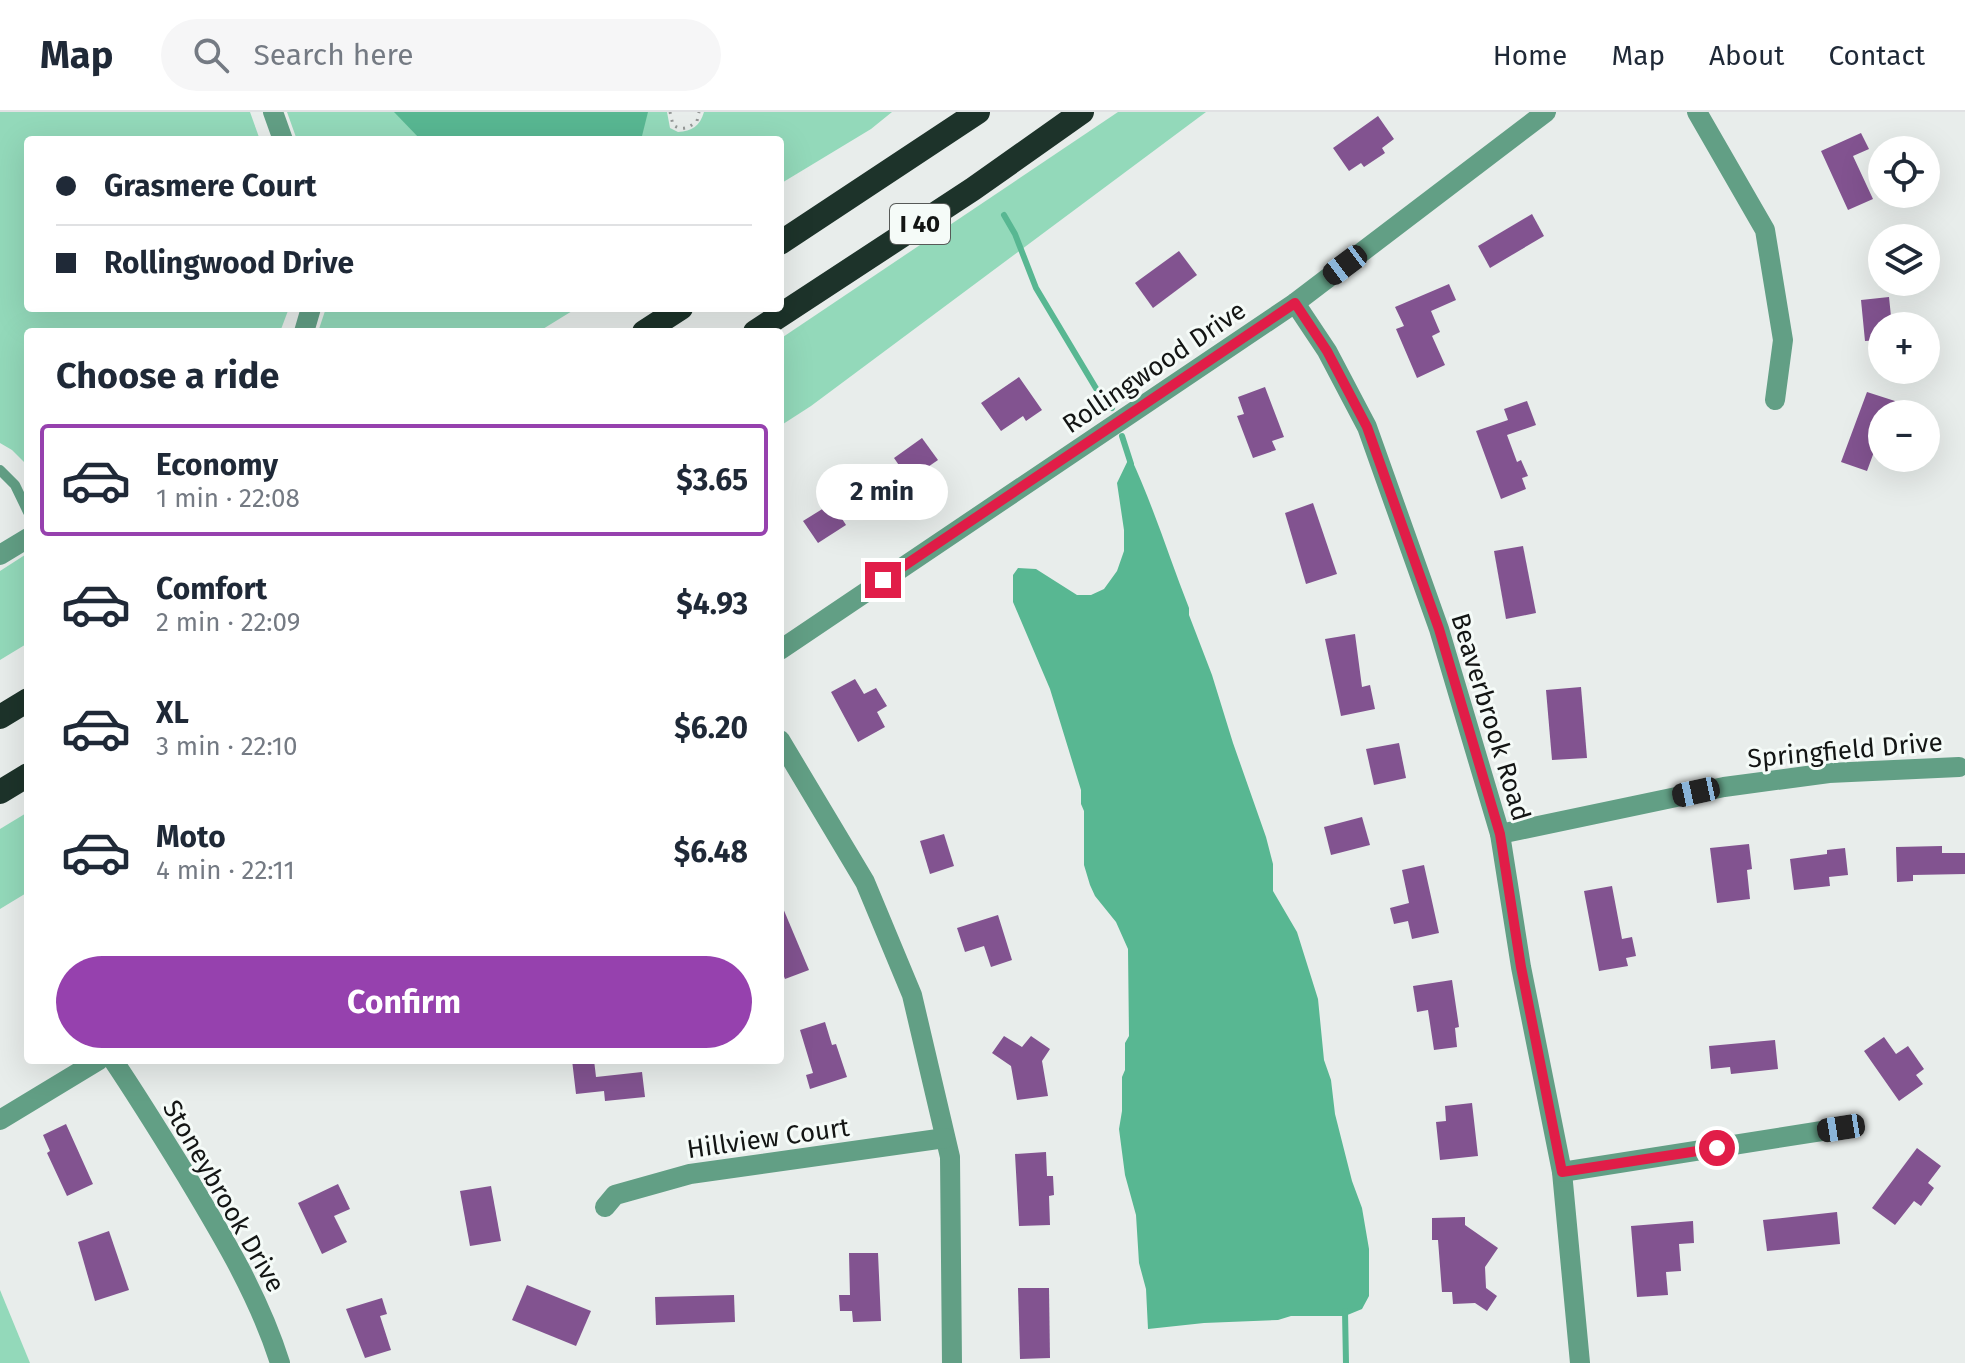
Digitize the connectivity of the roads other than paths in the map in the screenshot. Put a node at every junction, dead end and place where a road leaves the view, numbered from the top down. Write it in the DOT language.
graph roads {
  1 [pos="273,112"];
  2 [pos="978,112"];
  3 [pos="1082,112"];
  4 [pos="1546,112"];
  5 [pos="1697,112"];
  6 [pos="282,136"];
  7 [pos="784,240"];
  8 [pos="1295,303"];
  9 [pos="675,312"];
  10 [pos="650,328"];
  11 [pos="761,328"];
  12 [pos="1775,400"];
  13 [pos="0,470"];
  14 [pos="24,504"];
  15 [pos="24,540"];
  16 [pos="0,555"];
  17 [pos="784,647"];
  18 [pos="24,702"];
  19 [pos="0,717"];
  20 [pos="784,747"];
  21 [pos="1959,767"];
  22 [pos="24,777"];
  23 [pos="0,792"];
  24 [pos="1500,834"];
  25 [pos="92,1064"];
  26 [pos="116,1064"];
  27 [pos="0,1120"];
  28 [pos="1841,1128"];
  29 [pos="945,1138"];
  30 [pos="1562,1172"];
  31 [pos="605,1207"];
  32 [pos="280,1363"];
  33 [pos="952,1363"];
  34 [pos="1580,1363"];
  1 -- 6 [label="street"];
  2 -- 7 [label="highway, I 40"];
  3 -- 11 [label="highway, I 40"];
  4 -- 8 [label="street, Rollingwood Drive"];
  5 -- 12 [label="street"];
  8 -- 17 [label="street, Rollingwood Drive"];
  8 -- 24 [label="street, Beaverbrook Road"];
  9 -- 10 [label="highway"];
  13 -- 14 [label="lane"];
  15 -- 16 [label="street"];
  18 -- 19 [label="highway"];
  20 -- 29 [label="street"];
  21 -- 24 [label="street, Springfield Drive"];
  22 -- 23 [label="highway"];
  24 -- 30 [label="street, Beaverbrook Road"];
  25 -- 27 [label="street"];
  26 -- 32 [label="street, Stoneybrook Drive"];
  28 -- 30 [label="street"];
  29 -- 31 [label="street, Hillview Court"];
  29 -- 33 [label="street"];
  30 -- 34 [label="street, Beaverbrook Road"];
}
